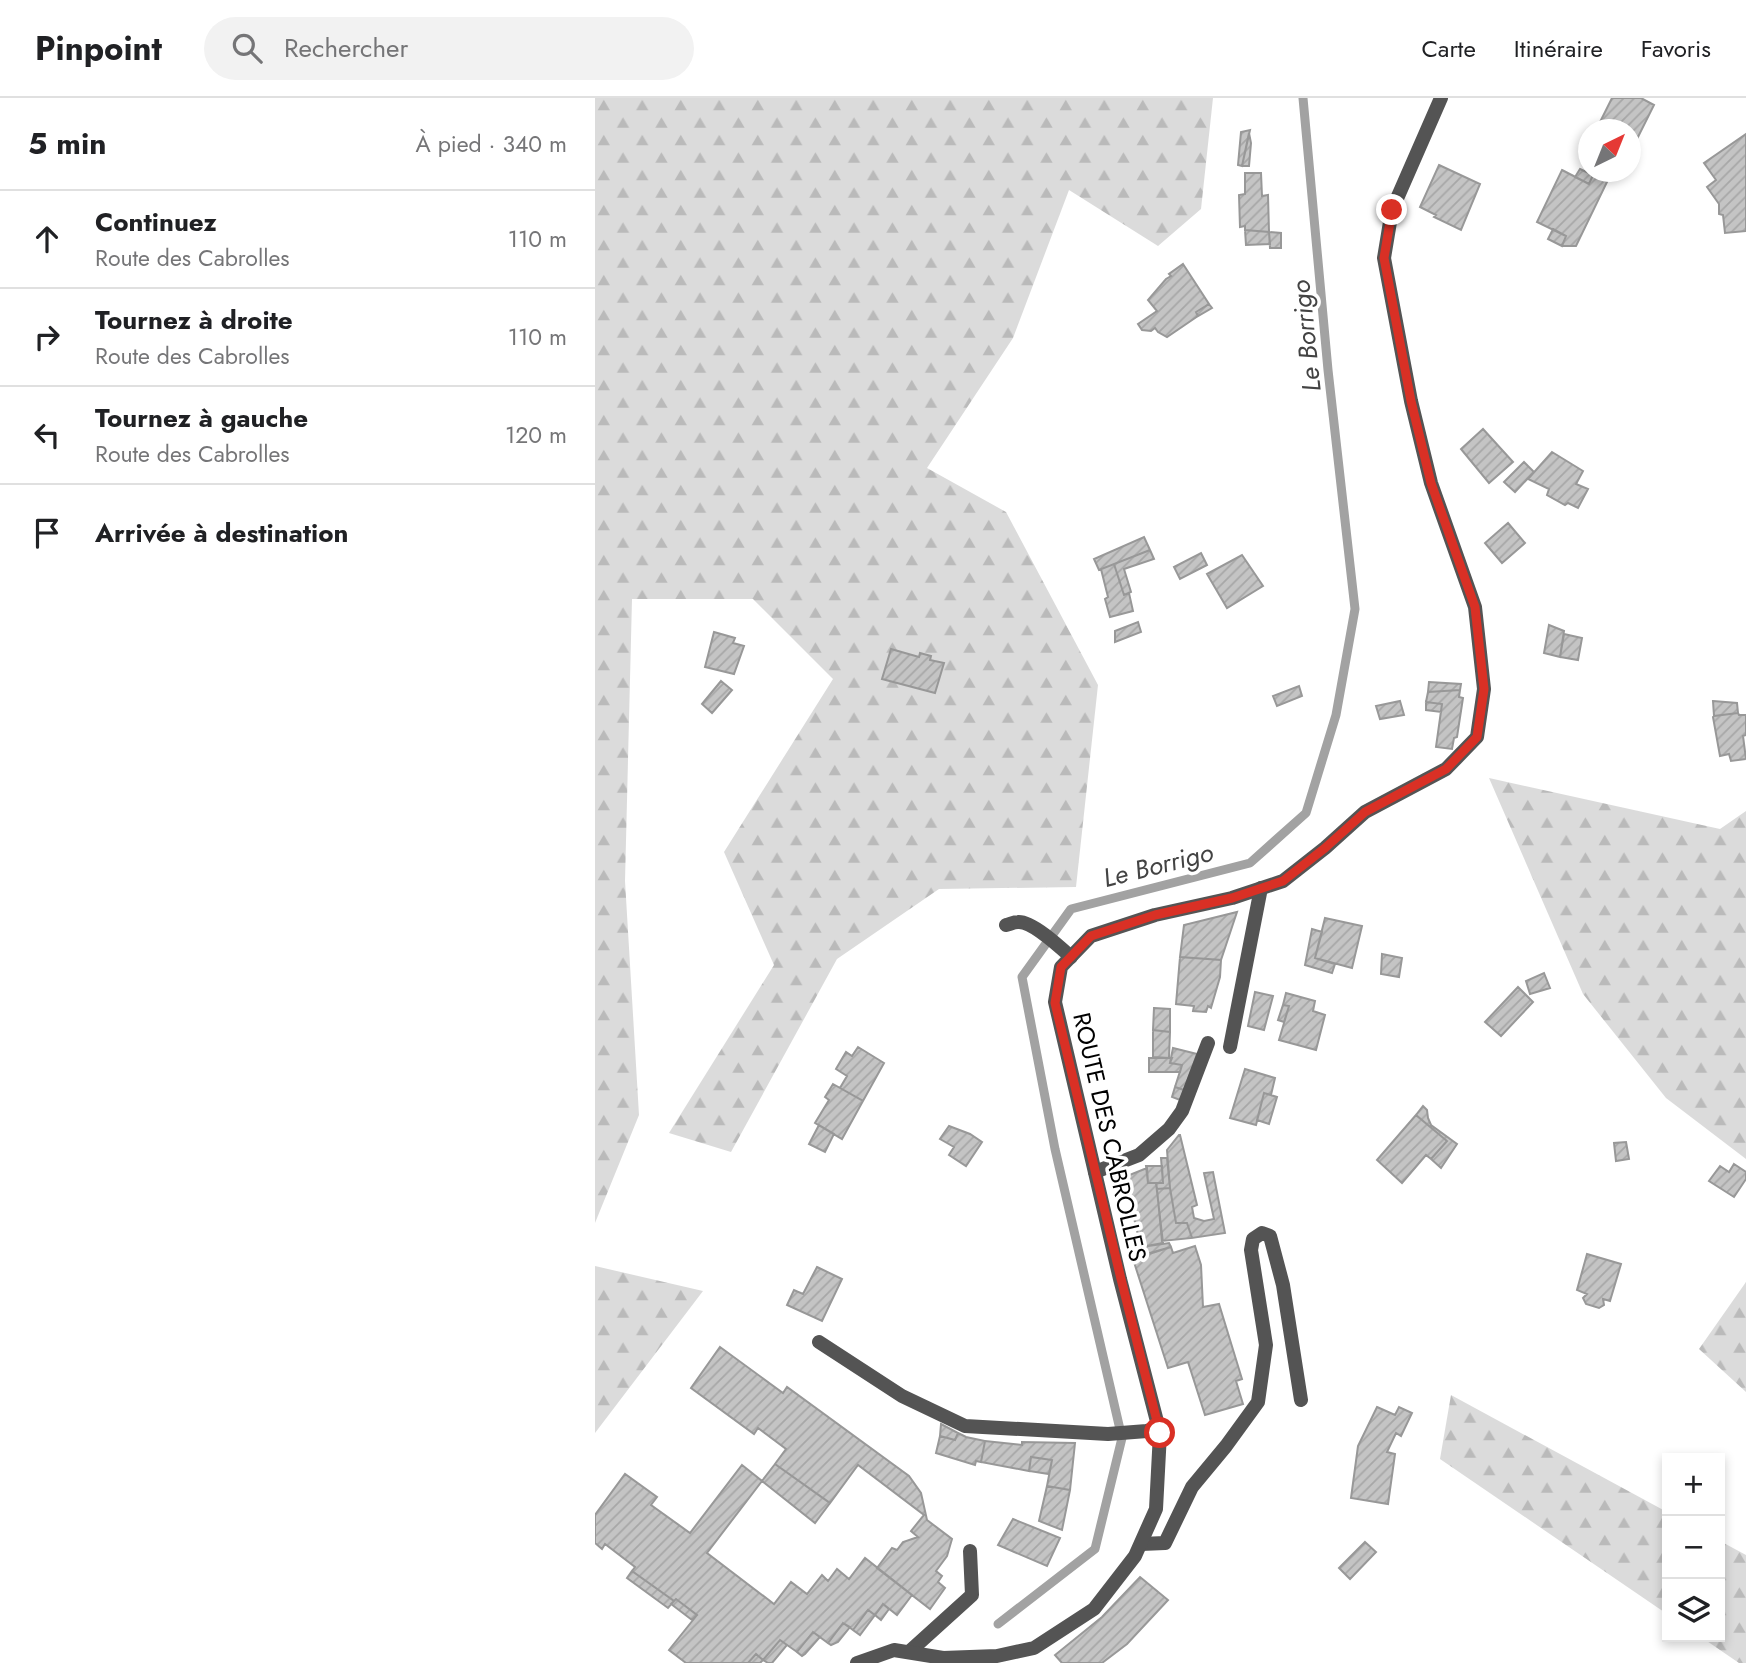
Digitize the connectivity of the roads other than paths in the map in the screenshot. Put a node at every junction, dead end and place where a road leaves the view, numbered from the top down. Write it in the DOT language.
graph roads {
  1 [pos="1441,98"];
  2 [pos="1261,888"];
  3 [pos="1006,925"];
  4 [pos="1071,957"];
  5 [pos="1208,1043"];
  6 [pos="1230,1047"];
  7 [pos="1095,1172"];
  8 [pos="819,1342"];
  9 [pos="1301,1400"];
  10 [pos="1153,1429"];
  11 [pos="1141,1544"];
  12 [pos="970,1552"];
  13 [pos="909,1653"];
  14 [pos="939,1661"];
  15 [pos="856,1663"];
  1 -- 2 [label="street, ROUTE DES CABROLLES"];
  2 -- 4 [label="street, ROUTE DES CABROLLES"];
  2 -- 6 [label="street"];
  3 -- 4 [label="street"];
  4 -- 7 [label="street, ROUTE DES CABROLLES"];
  5 -- 7 [label="street"];
  7 -- 10 [label="street, ROUTE DES CABROLLES"];
  8 -- 10 [label="street"];
  9 -- 11 [label="street"];
  10 -- 11 [label="street, ROUTE DES CABROLLES"];
  11 -- 14 [label="street, ROUTE DES CABROLLES"];
  12 -- 13 [label="street"];
  13 -- 14 [label="street, ROUTE DES CABROLLES"];
  13 -- 15 [label="street, ROUTE DES CABROLLES"];
}
